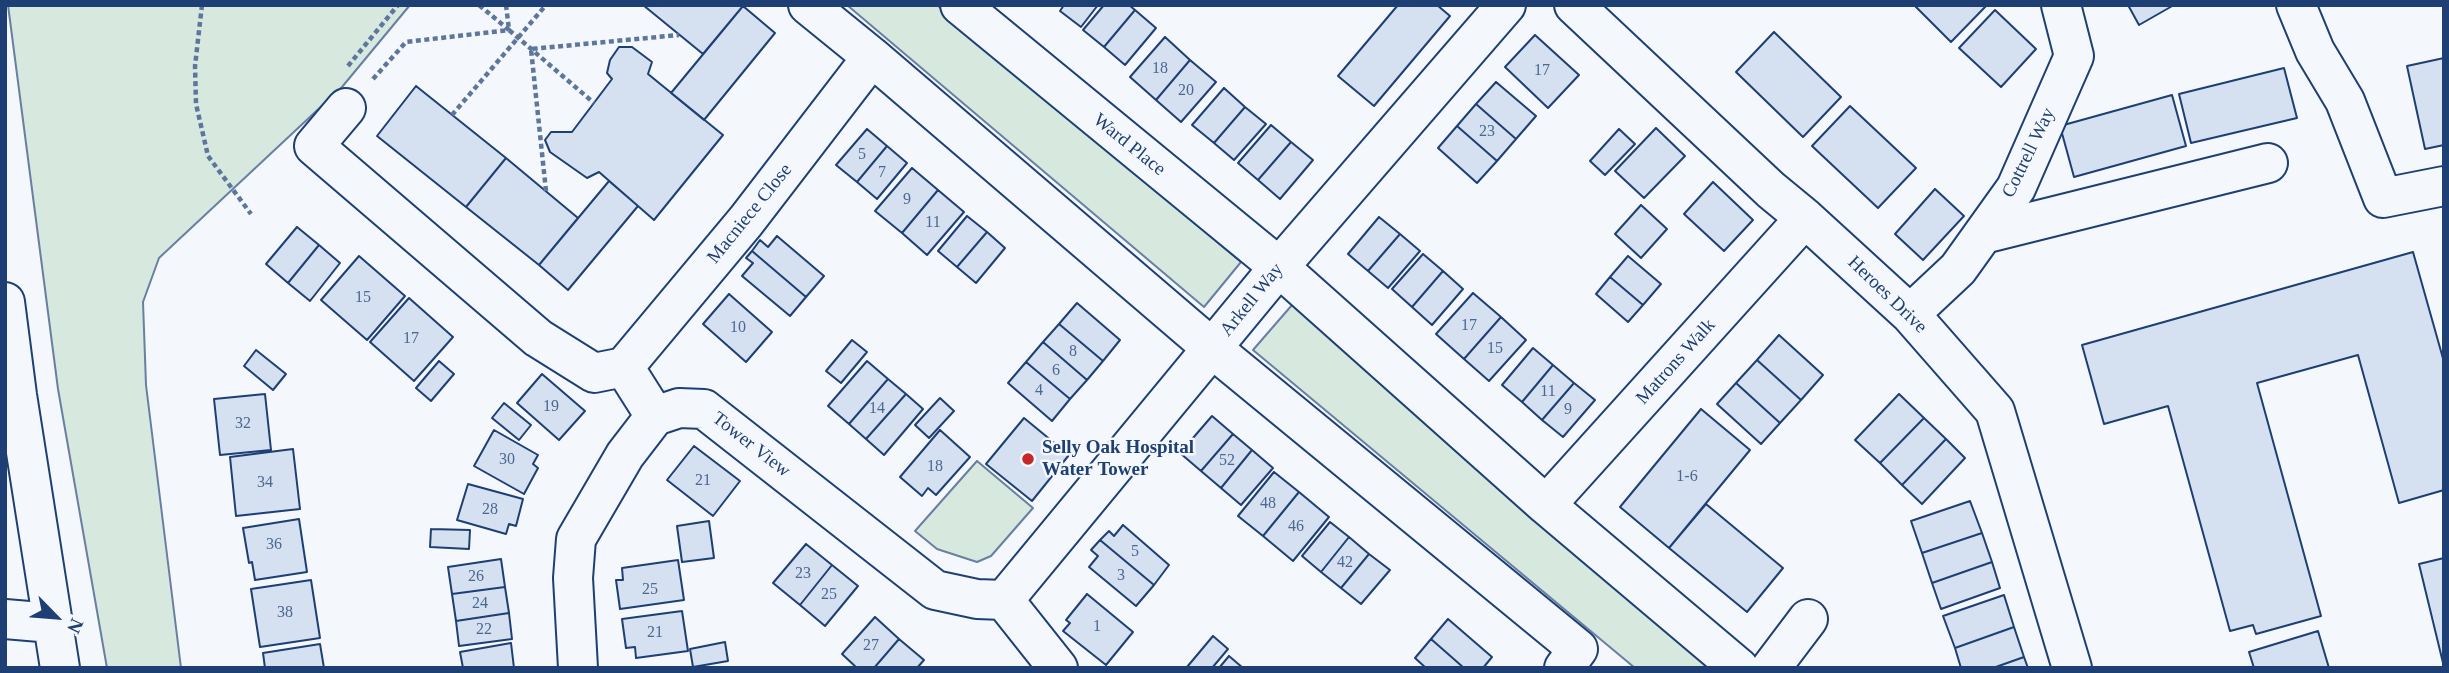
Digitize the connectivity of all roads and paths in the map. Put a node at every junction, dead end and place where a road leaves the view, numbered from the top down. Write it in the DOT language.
graph roads {
  1 [pos="202,5"];
  2 [pos="398,5"];
  3 [pos="480,5"];
  4 [pos="506,5"];
  5 [pos="546,5"];
  6 [pos="808,5"];
  7 [pos="1506,5"];
  8 [pos="1574,5"];
  9 [pos="2061,5"];
  10 [pos="2296,5"];
  11 [pos="979,11"];
  12 [pos="509,30"];
  13 [pos="679,34"];
  14 [pos="518,38"];
  15 [pos="531,49"];
  16 [pos="885,68"];
  17 [pos="594,103"];
  18 [pos="346,108"];
  19 [pos="452,115"];
  20 [pos="2268,163"];
  21 [pos="2443,187"];
  22 [pos="546,191"];
  23 [pos="251,214"];
  24 [pos="1805,218"];
  25 [pos="1983,234"];
  26 [pos="1279,267"];
  27 [pos="5,302"];
  28 [pos="1910,314"];
  29 [pos="1213,349"];
  30 [pos="624,367"];
  31 [pos="655,416"];
  32 [pos="1546,505"];
  33 [pos="1004,600"];
  34 [pos="5,619"];
  35 [pos="1808,619"];
  36 [pos="52,623"];
  37 [pos="1582,662"];
  38 [pos="60,668"];
  39 [pos="578,668"];
  40 [pos="1058,668"];
  41 [pos="1739,668"];
  42 [pos="1771,668"];
  43 [pos="2072,668"];
  1 -- 23 [label="path"];
  2 -- 18 [label="path"];
  3 -- 12 [label="path"];
  4 -- 12 [label="path"];
  5 -- 14 [label="path"];
  6 -- 16 [label="street"];
  7 -- 26 [label="street, Arkell Way"];
  8 -- 24 [label="street, Heroes Drive"];
  9 -- 25 [label="street, Cottrell Way"];
  10 -- 21 [label="street"];
  11 -- 26 [label="street, Ward Place"];
  12 -- 14 [label="path"];
  12 -- 18 [label="path"];
  13 -- 15 [label="path"];
  14 -- 15 [label="path"];
  14 -- 19 [label="path"];
  15 -- 17 [label="path"];
  15 -- 22 [label="path"];
  16 -- 29 [label="street"];
  16 -- 30 [label="street, Macniece Close"];
  18 -- 30 [label="street"];
  20 -- 25 [label="street"];
  24 -- 28 [label="street, Heroes Drive"];
  24 -- 32 [label="street, Matrons Walk"];
  25 -- 28 [label="street, Cottrell Way"];
  26 -- 29 [label="street, Arkell Way"];
  26 -- 32 [label="street"];
  27 -- 36 [label="street"];
  28 -- 43 [label="street, Heroes Drive"];
  29 -- 33 [label="street, Arkell Way"];
  29 -- 37 [label="street"];
  30 -- 31 [label="street"];
  31 -- 33 [label="street, Tower View"];
  31 -- 39 [label="street"];
  32 -- 41 [label="street"];
  33 -- 40 [label="street"];
  34 -- 36 [label="street"];
  35 -- 42 [label="street"];
  36 -- 38 [label="street"];
}
